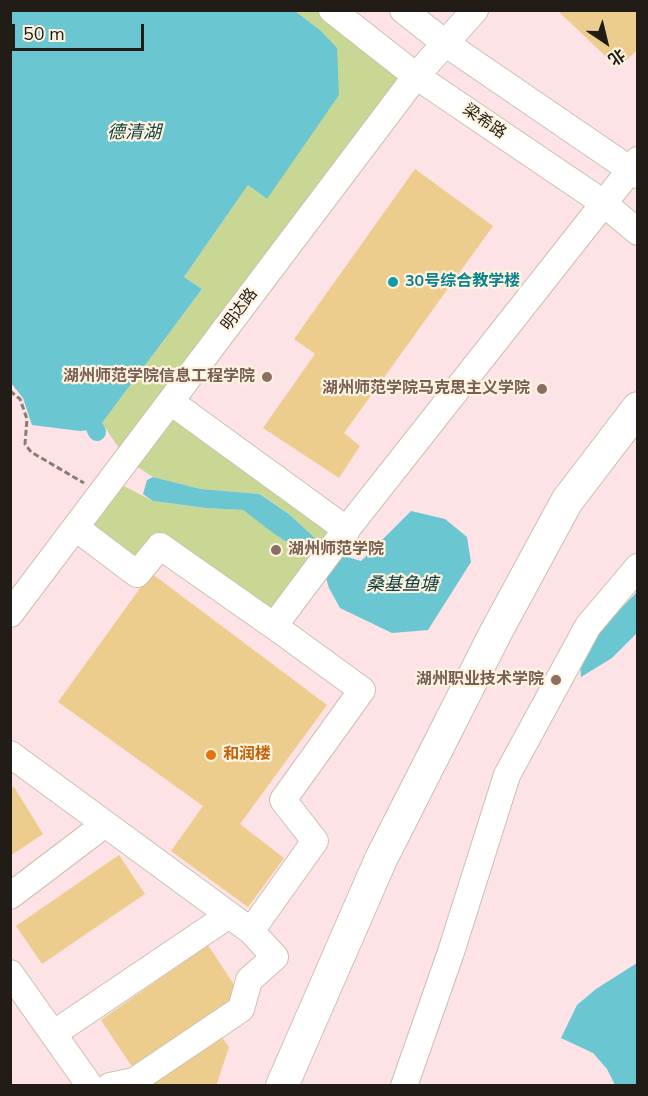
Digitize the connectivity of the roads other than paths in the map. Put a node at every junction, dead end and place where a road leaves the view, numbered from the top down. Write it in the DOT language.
graph roads {
  1 [pos="332,10"];
  2 [pos="403,10"];
  3 [pos="475,10"];
  4 [pos="445,43"];
  5 [pos="416,76"];
  6 [pos="635,168"];
  7 [pos="602,202"];
  8 [pos="638,232"];
  9 [pos="171,402"];
  10 [pos="638,408"];
  11 [pos="76,528"];
  12 [pos="333,548"];
  13 [pos="638,567"];
  14 [pos="10,614"];
  15 [pos="274,626"];
  16 [pos="10,754"];
  17 [pos="105,824"];
  18 [pos="10,896"];
  19 [pos="229,915"];
  20 [pos="251,931"];
  21 [pos="10,973"];
  22 [pos="53,1034"];
  23 [pos="90,1086"];
  24 [pos="110,1086"];
  25 [pos="282,1086"];
  26 [pos="404,1086"];
  1 -- 5 [label="street, 梁希路"];
  2 -- 4 [label="street"];
  3 -- 4 [label="street, 明达路"];
  4 -- 5 [label="street, 明达路"];
  4 -- 6 [label="street"];
  5 -- 7 [label="street, 梁希路"];
  5 -- 9 [label="street, 明达路"];
  6 -- 7 [label="street"];
  7 -- 8 [label="street, 梁希路"];
  7 -- 12 [label="street"];
  9 -- 11 [label="street, 明达路"];
  9 -- 12 [label="street"];
  10 -- 25 [label="main road"];
  11 -- 14 [label="street, 明达路"];
  11 -- 15 [label="street"];
  12 -- 15 [label="street"];
  13 -- 26 [label="street"];
  15 -- 20 [label="street"];
  16 -- 17 [label="street"];
  17 -- 18 [label="street"];
  17 -- 19 [label="street"];
  19 -- 20 [label="street"];
  19 -- 22 [label="street"];
  20 -- 24 [label="street"];
  21 -- 22 [label="street"];
  22 -- 23 [label="street"];
}
